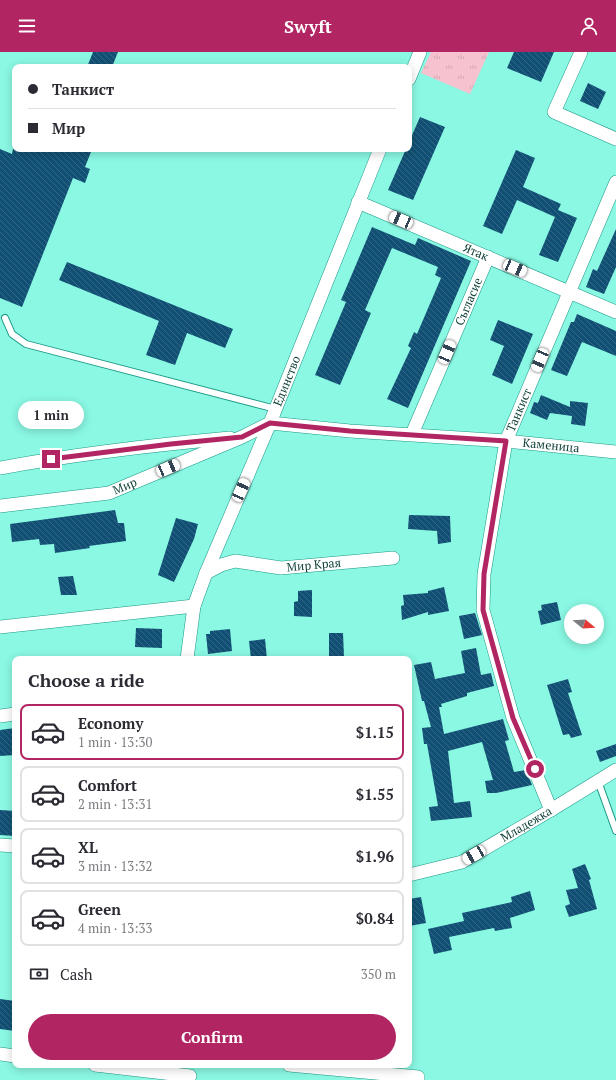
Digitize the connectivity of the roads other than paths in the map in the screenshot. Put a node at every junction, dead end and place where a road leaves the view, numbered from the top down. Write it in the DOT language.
graph roads {
  1 [pos="420,52"];
  2 [pos="580,52"];
  3 [pos="412,72"];
  4 [pos="616,139"];
  5 [pos="379,152"];
  6 [pos="616,182"];
  7 [pos="358,202"];
  8 [pos="488,257"];
  9 [pos="569,291"];
  10 [pos="616,312"];
  11 [pos="5,318"];
  12 [pos="276,409"];
  13 [pos="270,423"];
  14 [pos="412,434"];
  15 [pos="242,437"];
  16 [pos="506,441"];
  17 [pos="616,452"];
  18 [pos="0,468"];
  19 [pos="0,506"];
  20 [pos="217,544"];
  21 [pos="393,558"];
  22 [pos="235,561"];
  23 [pos="206,573"];
  24 [pos="194,606"];
  25 [pos="0,627"];
  26 [pos="187,656"];
  27 [pos="12,714"];
  28 [pos="0,716"];
  29 [pos="616,770"];
  30 [pos="598,781"];
  31 [pos="551,810"];
  32 [pos="616,831"];
  33 [pos="0,845"];
  34 [pos="12,846"];
  35 [pos="412,874"];
  36 [pos="0,1054"];
  37 [pos="12,1056"];
  38 [pos="127,1068"];
  39 [pos="324,1068"];
  40 [pos="190,1074"];
  41 [pos="418,1080"];
  1 -- 3 [label="street"];
  2 -- 4 [label="street"];
  5 -- 7 [label="street, Единство"];
  6 -- 9 [label="street, Танкист"];
  7 -- 8 [label="street, Ятак"];
  7 -- 12 [label="street, Единство"];
  8 -- 9 [label="street, Ятак"];
  8 -- 14 [label="street, Съгласие"];
  9 -- 10 [label="street, Ятак"];
  9 -- 16 [label="street, Танкист"];
  11 -- 12 [label="lane"];
  12 -- 13 [label="street, Единство"];
  13 -- 14 [label="street, Каменица"];
  13 -- 15 [label="street, Мир"];
  13 -- 20 [label="street, Единство"];
  14 -- 16 [label="street, Каменица"];
  15 -- 18 [label="street, Мир"];
  15 -- 19 [label="street, Мир"];
  16 -- 17 [label="street, Каменица"];
  16 -- 31 [label="street, Танкист"];
  20 -- 22 [label="street"];
  20 -- 23 [label="street, Единство"];
  21 -- 22 [label="street, Мир Края"];
  22 -- 23 [label="street, Мир Края"];
  23 -- 24 [label="street, Единство"];
  24 -- 25 [label="street"];
  24 -- 26 [label="street, Единство"];
  27 -- 28 [label="street"];
  29 -- 30 [label="street, Младежка"];
  30 -- 31 [label="street, Младежка"];
  30 -- 32 [label="lane"];
  31 -- 35 [label="street, Младежка"];
  33 -- 34 [label="street"];
  36 -- 37 [label="street"];
  38 -- 40 [label="street"];
  39 -- 41 [label="street"];
}
